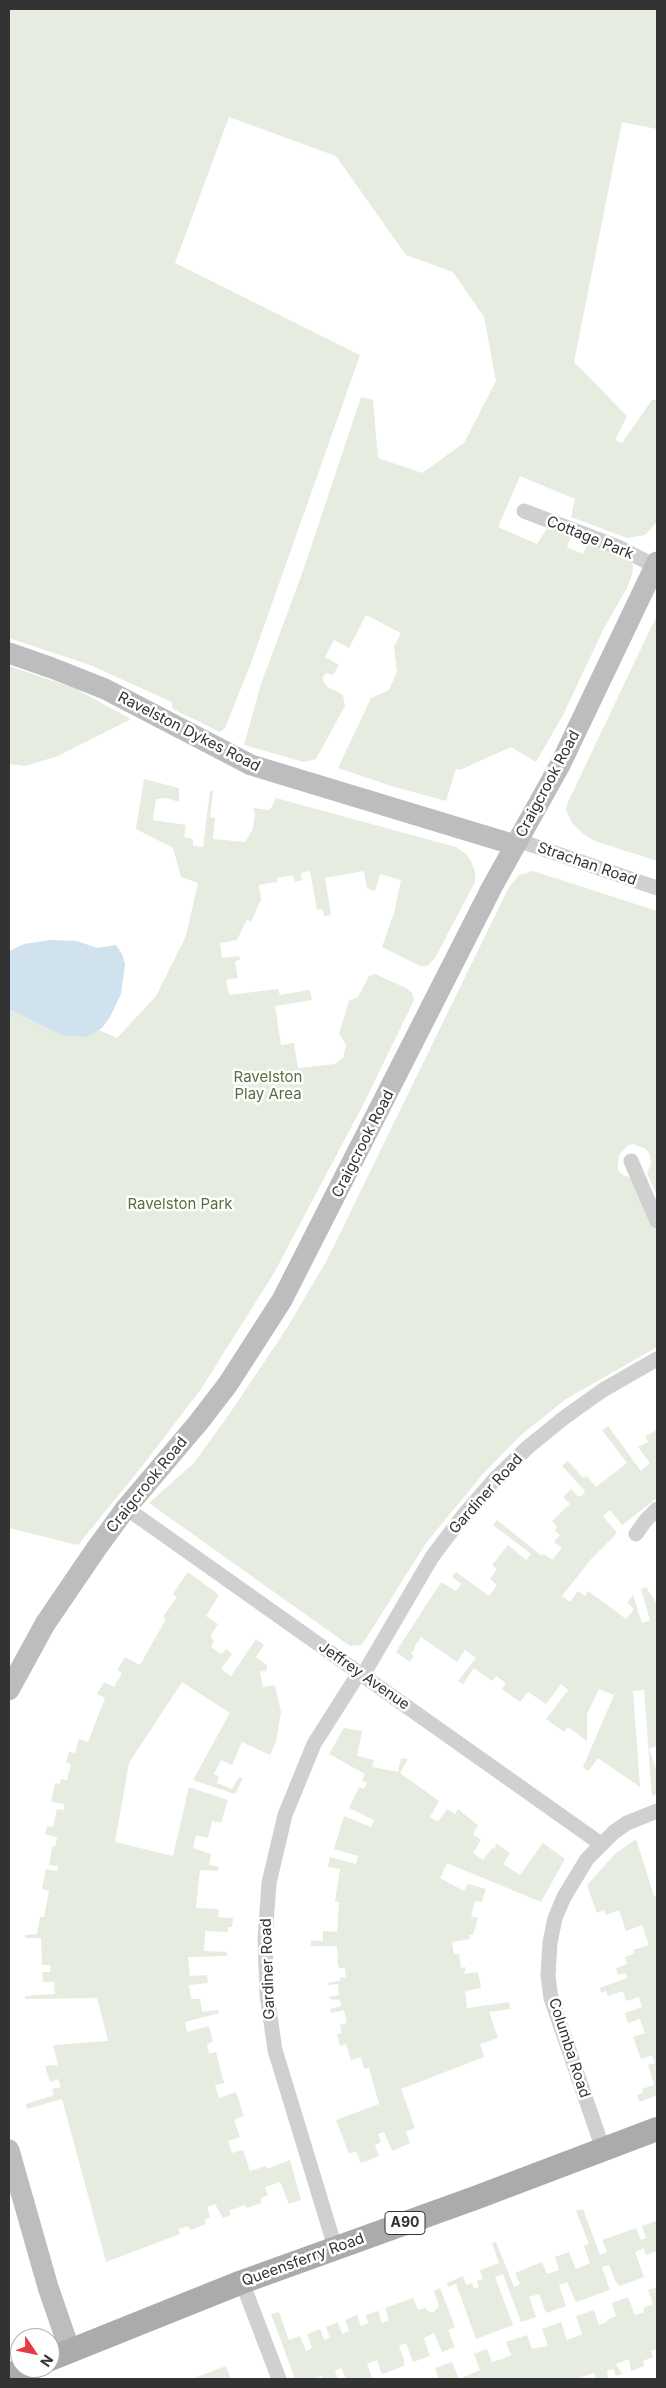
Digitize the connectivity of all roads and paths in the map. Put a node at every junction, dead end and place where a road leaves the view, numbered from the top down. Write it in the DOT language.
graph roads {
  1 [pos="524,511"];
  2 [pos="656,564"];
  3 [pos="9,653"];
  4 [pos="516,843"];
  5 [pos="657,888"];
  6 [pos="631,1161"];
  7 [pos="657,1221"];
  8 [pos="657,1359"];
  9 [pos="126,1508"];
  10 [pos="657,1509"];
  11 [pos="636,1534"];
  12 [pos="361,1674"];
  13 [pos="9,1690"];
  14 [pos="657,1811"];
  15 [pos="601,1844"];
  16 [pos="657,2129"];
  17 [pos="604,2149"];
  18 [pos="9,2150"];
  19 [pos="335,2247"];
  20 [pos="242,2282"];
  21 [pos="55,2328"];
  22 [pos="60,2355"];
  23 [pos="279,2379"];
  1 -- 2 [label="street, Cottage Park"];
  2 -- 4 [label="street, Craigcrook Road"];
  3 -- 4 [label="street, Ravelston Dykes Road"];
  4 -- 5 [label="street, Strachan Road"];
  4 -- 9 [label="street, Craigcrook Road"];
  6 -- 7 [label="street"];
  8 -- 12 [label="street, Gardiner Road"];
  9 -- 12 [label="street, Jeffrey Avenue"];
  9 -- 13 [label="street, Craigcrook Road"];
  10 -- 11 [label="street"];
  12 -- 15 [label="street, Jeffrey Avenue"];
  12 -- 19 [label="street, Gardiner Road"];
  14 -- 15 [label="street, Columba Road"];
  15 -- 17 [label="street, Columba Road"];
  16 -- 17 [label="main road, A90"];
  17 -- 19 [label="main road, Queensferry Road / A90"];
  18 -- 21 [label="street"];
  19 -- 20 [label="main road, Queensferry Road / A90"];
  20 -- 22 [label="main road, Queensferry Road / A90"];
  20 -- 23 [label="street"];
}
